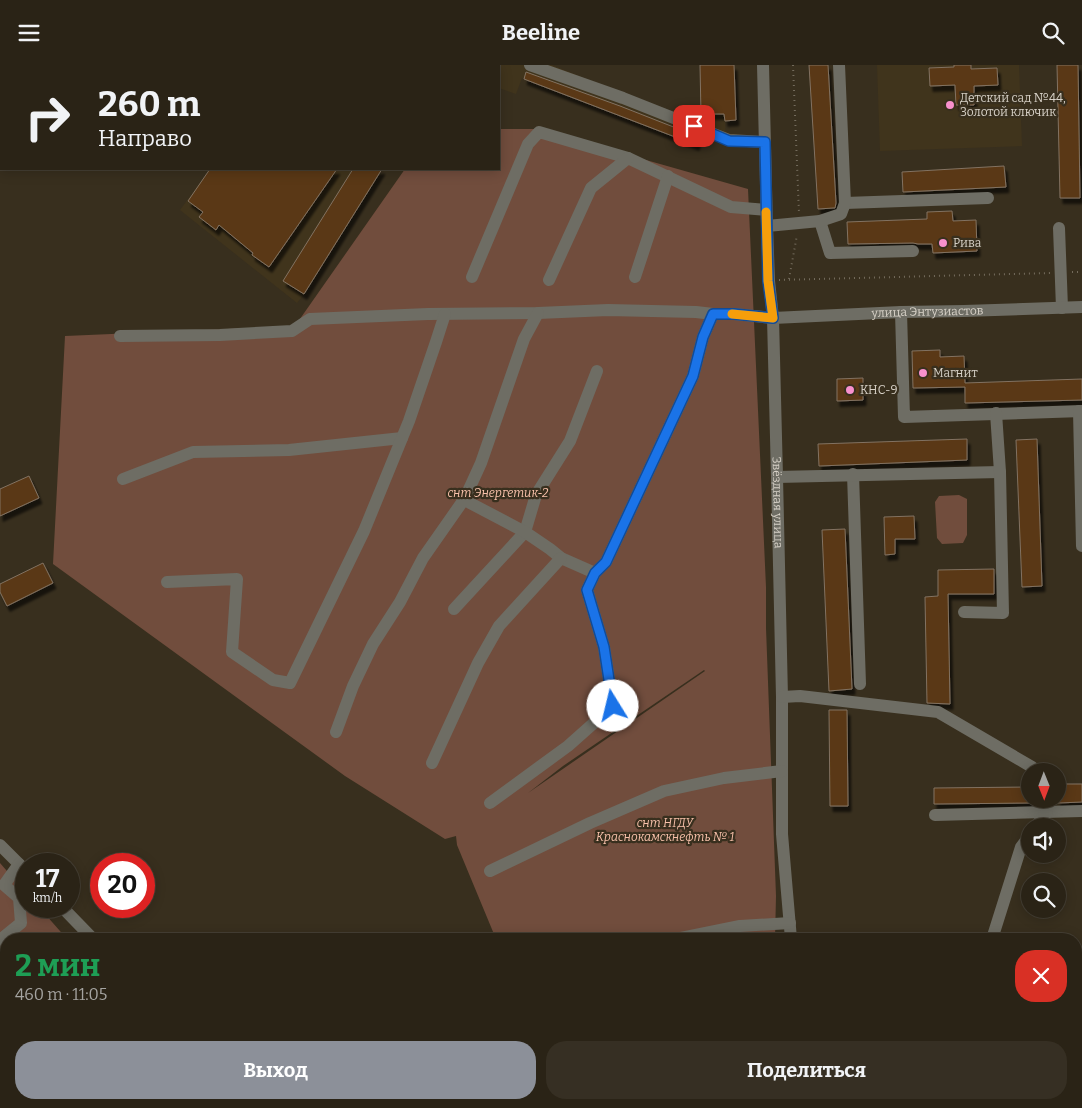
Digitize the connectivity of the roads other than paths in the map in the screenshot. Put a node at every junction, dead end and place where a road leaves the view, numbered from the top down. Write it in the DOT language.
graph roads {
  1 [pos="530,65"];
  2 [pos="764,65"];
  3 [pos="839,65"];
  4 [pos="765,142"];
  5 [pos="628,158"];
  6 [pos="668,176"];
  7 [pos="988,198"];
  8 [pos="845,203"];
  9 [pos="766,210"];
  10 [pos="820,221"];
  11 [pos="766,226"];
  12 [pos="1059,228"];
  13 [pos="913,251"];
  14 [pos="472,277"];
  15 [pos="635,277"];
  16 [pos="549,280"];
  17 [pos="1082,307"];
  18 [pos="1062,308"];
  19 [pos="901,312"];
  20 [pos="538,313"];
  21 [pos="445,314"];
  22 [pos="713,314"];
  23 [pos="773,318"];
  24 [pos="120,336"];
  25 [pos="597,371"];
  26 [pos="1081,411"];
  27 [pos="996,413"];
  28 [pos="402,438"];
  29 [pos="1000,472"];
  30 [pos="853,474"];
  31 [pos="777,477"];
  32 [pos="123,479"];
  33 [pos="465,498"];
  34 [pos="525,532"];
  35 [pos="1082,546"];
  36 [pos="561,558"];
  37 [pos="595,573"];
  38 [pos="167,582"];
  39 [pos="454,609"];
  40 [pos="964,612"];
  41 [pos="860,684"];
  42 [pos="782,697"];
  43 [pos="336,732"];
  44 [pos="432,763"];
  45 [pos="1025,763"];
  46 [pos="782,771"];
  47 [pos="490,803"];
  48 [pos="1046,808"];
  49 [pos="1082,811"];
  50 [pos="1047,812"];
  51 [pos="936,815"];
  52 [pos="1042,818"];
  53 [pos="0,845"];
  54 [pos="1021,847"];
  55 [pos="15,861"];
  56 [pos="490,871"];
  57 [pos="15,873"];
  58 [pos="2,883"];
  59 [pos="73,918"];
  60 [pos="790,923"];
  61 [pos="9,933"];
  62 [pos="87,933"];
  63 [pos="706,933"];
  64 [pos="791,933"];
  65 [pos="994,933"];
  1 -- 4 [label="street"];
  2 -- 4 [label="street, Звёздная улица"];
  3 -- 8 [label="street"];
  4 -- 9 [label="street, Звёздная улица"];
  5 -- 6 [label="street"];
  5 -- 14 [label="street"];
  5 -- 16 [label="street"];
  6 -- 9 [label="street"];
  6 -- 15 [label="street"];
  7 -- 8 [label="street"];
  8 -- 10 [label="street"];
  9 -- 11 [label="street, Звёздная улица"];
  10 -- 11 [label="street"];
  10 -- 13 [label="street"];
  11 -- 23 [label="street, Звёздная улица"];
  12 -- 18 [label="street"];
  17 -- 18 [label="street, улица Энтузиастов"];
  18 -- 19 [label="street, улица Энтузиастов"];
  19 -- 23 [label="street, улица Энтузиастов"];
  19 -- 27 [label="street"];
  20 -- 21 [label="street, улица Энтузиастов"];
  20 -- 22 [label="street, улица Энтузиастов"];
  20 -- 33 [label="street"];
  21 -- 24 [label="street, улица Энтузиастов"];
  21 -- 28 [label="street"];
  22 -- 23 [label="street, улица Энтузиастов"];
  22 -- 37 [label="street"];
  23 -- 31 [label="street, Звёздная улица"];
  25 -- 34 [label="street"];
  26 -- 27 [label="street"];
  26 -- 35 [label="street"];
  27 -- 29 [label="street"];
  28 -- 32 [label="street"];
  28 -- 38 [label="street"];
  29 -- 30 [label="street"];
  29 -- 40 [label="street"];
  30 -- 31 [label="street"];
  30 -- 41 [label="street"];
  31 -- 42 [label="street, Звёздная улица"];
  33 -- 34 [label="street"];
  33 -- 43 [label="street"];
  34 -- 36 [label="street"];
  34 -- 39 [label="street"];
  36 -- 37 [label="street"];
  36 -- 44 [label="street"];
  37 -- 47 [label="street"];
  42 -- 45 [label="street"];
  42 -- 46 [label="street, Звёздная улица"];
  46 -- 56 [label="street"];
  46 -- 60 [label="street, Звёздная улица"];
  48 -- 50 [label="street"];
  49 -- 50 [label="street"];
  50 -- 51 [label="street"];
  50 -- 52 [label="street"];
  53 -- 55 [label="street"];
  54 -- 65 [label="street"];
  57 -- 58 [label="street"];
  58 -- 61 [label="street"];
  59 -- 62 [label="street"];
  60 -- 63 [label="street"];
  60 -- 64 [label="street, Звёздная улица"];
}
